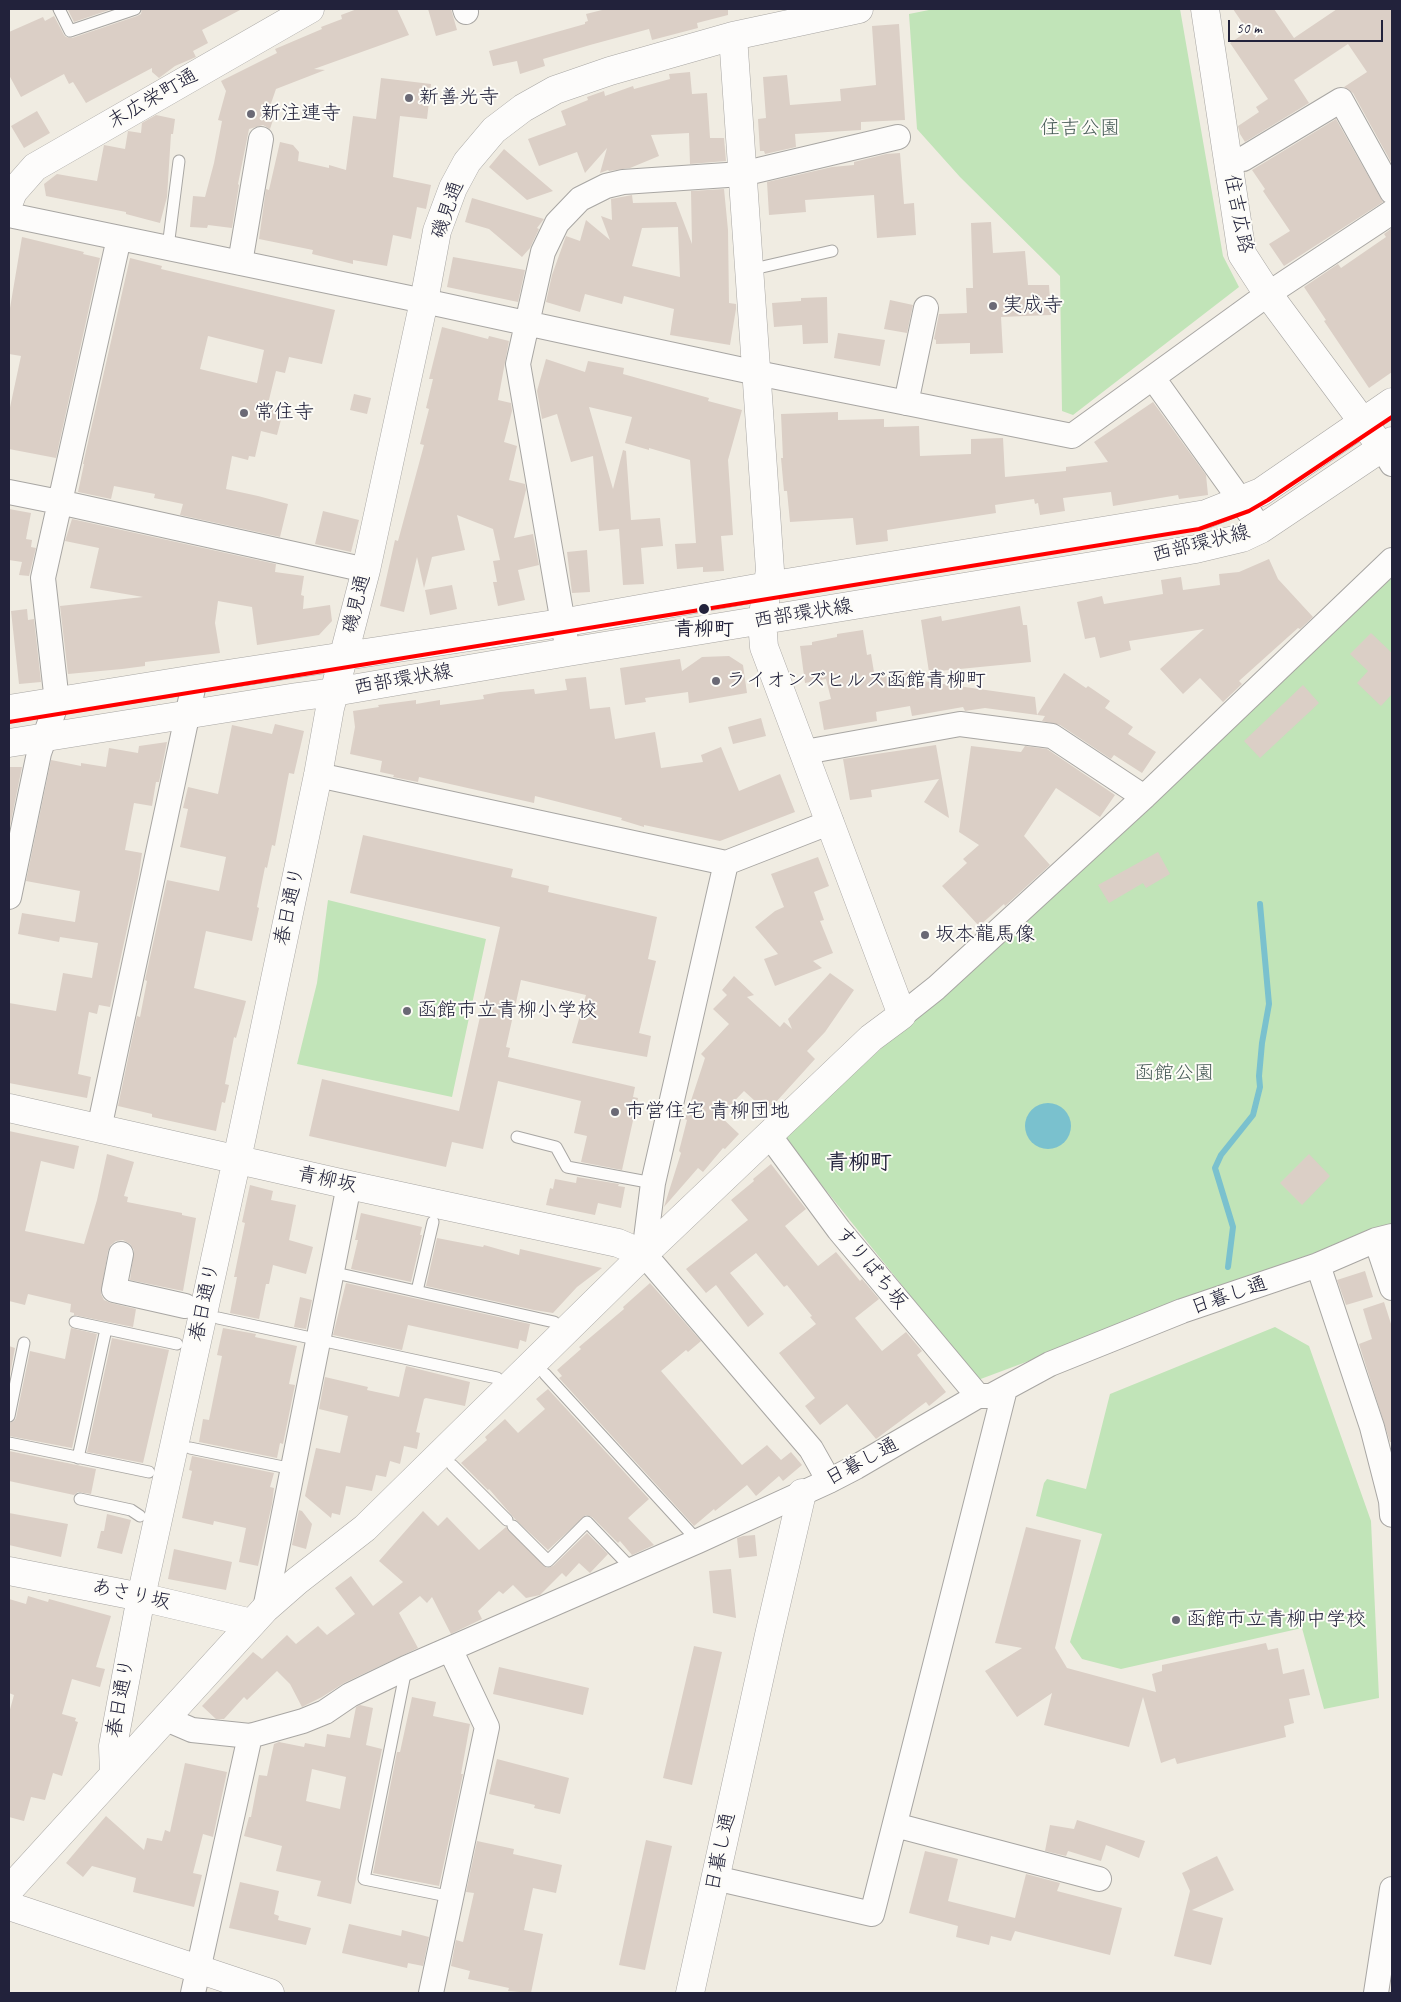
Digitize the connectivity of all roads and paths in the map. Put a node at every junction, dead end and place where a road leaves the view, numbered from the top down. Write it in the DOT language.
graph roads {
  1 [pos="59,9"];
  2 [pos="135,9"];
  3 [pos="310,9"];
  4 [pos="859,9"];
  5 [pos="1205,9"];
  6 [pos="733,36"];
  7 [pos="898,137"];
  8 [pos="261,139"];
  9 [pos="1243,159"];
  10 [pos="179,161"];
  11 [pos="742,174"];
  12 [pos="1392,192"];
  13 [pos="9,204"];
  14 [pos="1392,212"];
  15 [pos="119,238"];
  16 [pos="168,247"];
  17 [pos="832,251"];
  18 [pos="240,263"];
  19 [pos="749,270"];
  20 [pos="1268,294"];
  21 [pos="424,301"];
  22 [pos="926,308"];
  23 [pos="527,323"];
  24 [pos="757,373"];
  25 [pos="1153,378"];
  26 [pos="1392,402"];
  27 [pos="906,403"];
  28 [pos="1364,422"];
  29 [pos="1389,451"];
  30 [pos="9,492"];
  31 [pos="1242,501"];
  32 [pos="59,502"];
  33 [pos="1261,529"];
  34 [pos="1392,560"];
  35 [pos="366,570"];
  36 [pos="768,586"];
  37 [pos="762,621"];
  38 [pos="561,623"];
  39 [pos="568,652"];
  40 [pos="338,676"];
  41 [pos="195,679"];
  42 [pos="57,702"];
  43 [pos="9,710"];
  44 [pos="188,714"];
  45 [pos="44,737"];
  46 [pos="9,743"];
  47 [pos="804,752"];
  48 [pos="318,775"];
  49 [pos="1144,797"];
  50 [pos="831,822"];
  51 [pos="726,863"];
  52 [pos="9,898"];
  53 [pos="902,1014"];
  54 [pos="9,1108"];
  55 [pos="99,1129"];
  56 [pos="769,1135"];
  57 [pos="517,1137"];
  58 [pos="236,1160"];
  59 [pos="653,1183"];
  60 [pos="349,1185"];
  61 [pos="433,1222"];
  62 [pos="1384,1238"];
  63 [pos="121,1254"];
  64 [pos="644,1254"];
  65 [pos="1318,1265"];
  66 [pos="331,1272"];
  67 [pos="1392,1288"];
  68 [pos="417,1291"];
  69 [pos="185,1306"];
  70 [pos="218,1318"];
  71 [pos="75,1322"];
  72 [pos="554,1322"];
  73 [pos="106,1329"];
  74 [pos="318,1339"];
  75 [pos="24,1343"];
  76 [pos="177,1344"];
  77 [pos="545,1374"];
  78 [pos="497,1378"];
  79 [pos="1005,1389"];
  80 [pos="978,1396"];
  81 [pos="9,1416"];
  82 [pos="9,1443"];
  83 [pos="190,1448"];
  84 [pos="78,1458"];
  85 [pos="452,1465"];
  86 [pos="293,1469"];
  87 [pos="149,1472"];
  88 [pos="829,1481"];
  89 [pos="802,1493"];
  90 [pos="80,1500"];
  91 [pos="1392,1515"];
  92 [pos="140,1516"];
  93 [pos="698,1541"];
  94 [pos="632,1569"];
  95 [pos="9,1571"];
  96 [pos="141,1597"];
  97 [pos="258,1616"];
  98 [pos="450,1648"];
  99 [pos="406,1668"];
  100 [pos="164,1718"];
  101 [pos="250,1736"];
  102 [pos="114,1774"];
  103 [pos="894,1825"];
  104 [pos="715,1878"];
  105 [pos="1099,1879"];
  106 [pos="1392,1889"];
  107 [pos="9,1890"];
  108 [pos="452,1897"];
  109 [pos="9,1906"];
  110 [pos="196,1981"];
  111 [pos="270,1993"];
  112 [pos="431,1993"];
  113 [pos="690,1993"];
  114 [pos="1376,1993"];
  1 -- 2 [label="lane"];
  3 -- 13 [label="street, 末広栄町通"];
  4 -- 6 [label="street, 磯見通"];
  5 -- 20 [label="street, 住吉広路"];
  6 -- 11 [label="street"];
  6 -- 21 [label="street, 磯見通"];
  7 -- 11 [label="street"];
  8 -- 18 [label="street"];
  9 -- 12 [label="street"];
  10 -- 16 [label="lane"];
  11 -- 19 [label="street"];
  11 -- 23 [label="street"];
  13 -- 15 [label="street"];
  14 -- 20 [label="street"];
  15 -- 16 [label="street"];
  15 -- 32 [label="street"];
  16 -- 18 [label="street"];
  17 -- 19 [label="lane"];
  18 -- 21 [label="street"];
  19 -- 24 [label="street"];
  20 -- 25 [label="street"];
  20 -- 28 [label="street, 住吉広路"];
  21 -- 23 [label="street"];
  21 -- 35 [label="street, 磯見通"];
  22 -- 27 [label="street"];
  23 -- 24 [label="street"];
  23 -- 38 [label="street"];
  24 -- 27 [label="street"];
  24 -- 36 [label="street"];
  25 -- 27 [label="street"];
  25 -- 31 [label="street"];
  26 -- 28 [label="street, 西部環状線"];
  28 -- 29 [label="street, 住吉広路"];
  28 -- 31 [label="street, 西部環状線"];
  29 -- 33 [label="street, 西部環状線"];
  30 -- 32 [label="street"];
  31 -- 33 [label="street"];
  31 -- 36 [label="street, 西部環状線"];
  32 -- 35 [label="street"];
  32 -- 42 [label="street"];
  33 -- 37 [label="street, 西部環状線"];
  34 -- 49 [label="street"];
  35 -- 40 [label="street, 磯見通"];
  36 -- 37 [label="street"];
  36 -- 38 [label="street, 西部環状線"];
  37 -- 39 [label="street, 西部環状線"];
  37 -- 47 [label="street"];
  38 -- 39 [label="street"];
  38 -- 40 [label="street, 西部環状線"];
  39 -- 40 [label="street, 西部環状線"];
  40 -- 41 [label="street, 西部環状線"];
  40 -- 44 [label="street, 西部環状線"];
  40 -- 48 [label="street, 春日通り"];
  41 -- 42 [label="street, 西部環状線"];
  41 -- 44 [label="street"];
  42 -- 43 [label="street, 西部環状線"];
  42 -- 45 [label="street"];
  44 -- 45 [label="street, 西部環状線"];
  44 -- 55 [label="street"];
  45 -- 46 [label="street, 西部環状線"];
  45 -- 52 [label="street"];
  47 -- 49 [label="street"];
  47 -- 50 [label="street"];
  48 -- 51 [label="street"];
  48 -- 58 [label="street, 春日通り"];
  49 -- 53 [label="street"];
  50 -- 51 [label="street"];
  50 -- 53 [label="street"];
  51 -- 59 [label="street"];
  53 -- 56 [label="street"];
  54 -- 55 [label="street, 青柳坂"];
  55 -- 58 [label="street, 青柳坂"];
  56 -- 64 [label="street"];
  56 -- 80 [label="street, すりばち坂"];
  57 -- 59 [label="lane"];
  58 -- 60 [label="street, 青柳坂"];
  58 -- 96 [label="street, 春日通り"];
  59 -- 64 [label="street"];
  60 -- 64 [label="street, 青柳坂"];
  60 -- 66 [label="street"];
  61 -- 68 [label="lane"];
  62 -- 65 [label="street, 日暮し通"];
  62 -- 67 [label="street"];
  63 -- 69 [label="street"];
  64 -- 88 [label="street"];
  64 -- 97 [label="street"];
  65 -- 79 [label="street, 日暮し通"];
  65 -- 91 [label="street"];
  66 -- 68 [label="lane"];
  66 -- 74 [label="street"];
  68 -- 72 [label="lane"];
  70 -- 74 [label="lane"];
  71 -- 73 [label="lane"];
  73 -- 76 [label="lane"];
  73 -- 84 [label="lane"];
  74 -- 78 [label="lane"];
  74 -- 86 [label="street"];
  75 -- 81 [label="lane"];
  77 -- 93 [label="lane"];
  79 -- 80 [label="street, 日暮し通"];
  79 -- 103 [label="street"];
  80 -- 88 [label="street, 日暮し通"];
  82 -- 84 [label="lane"];
  83 -- 86 [label="lane"];
  84 -- 87 [label="lane"];
  85 -- 94 [label="lane"];
  86 -- 97 [label="street"];
  88 -- 89 [label="street, 日暮し通"];
  89 -- 93 [label="street"];
  89 -- 104 [label="street, 日暮し通"];
  90 -- 92 [label="lane"];
  93 -- 94 [label="street"];
  94 -- 98 [label="street"];
  95 -- 96 [label="street, あさり坂"];
  96 -- 97 [label="street, あさり坂"];
  96 -- 102 [label="street, 春日通り"];
  97 -- 100 [label="street"];
  98 -- 99 [label="street"];
  98 -- 108 [label="street"];
  99 -- 101 [label="street"];
  99 -- 108 [label="lane"];
  100 -- 101 [label="street"];
  100 -- 102 [label="street"];
  101 -- 110 [label="street"];
  102 -- 107 [label="street"];
  103 -- 104 [label="street"];
  103 -- 105 [label="street"];
  104 -- 113 [label="street, 日暮し通"];
  106 -- 114 [label="street"];
  108 -- 112 [label="street"];
  109 -- 110 [label="street"];
  110 -- 111 [label="street"];
}
